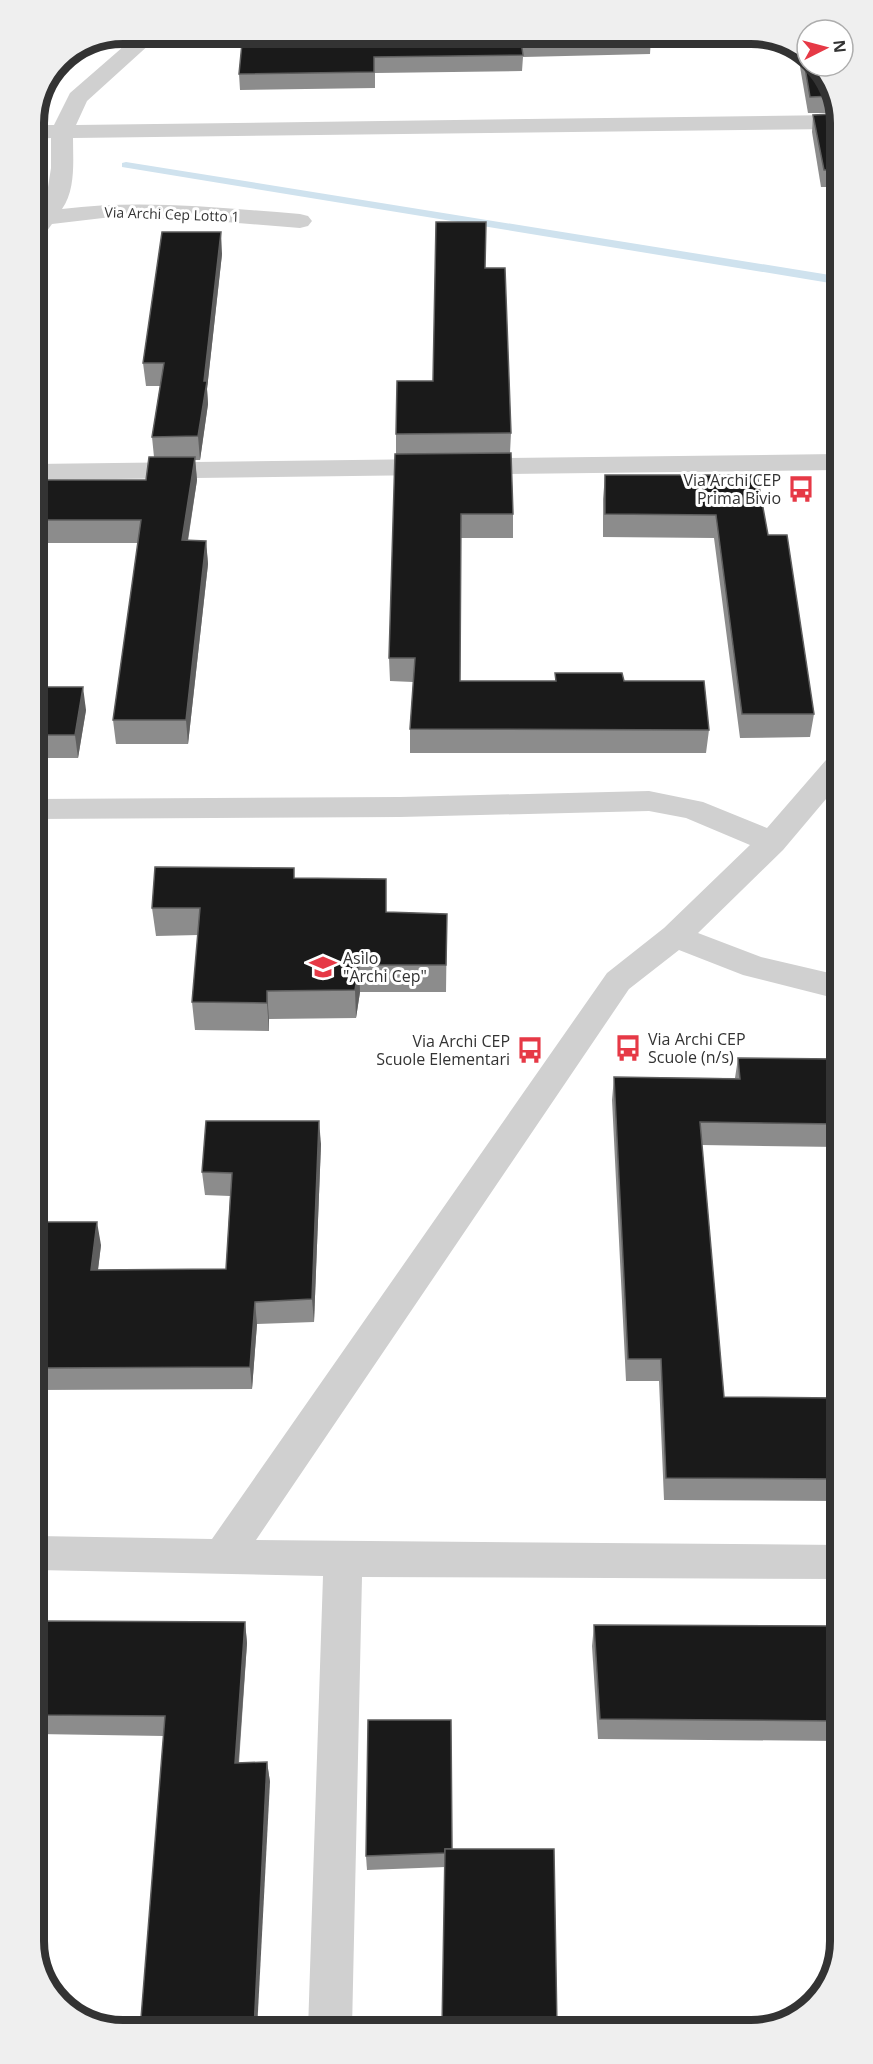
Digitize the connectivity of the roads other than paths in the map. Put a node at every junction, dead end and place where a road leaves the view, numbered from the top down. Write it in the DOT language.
graph roads {
  1 [pos="139,44"];
  2 [pos="830,122"];
  3 [pos="44,132"];
  4 [pos="62,132"];
  5 [pos="44,219"];
  6 [pos="300,221"];
  7 [pos="44,225"];
  8 [pos="830,462"];
  9 [pos="44,472"];
  10 [pos="830,775"];
  11 [pos="44,809"];
  12 [pos="772,843"];
  13 [pos="675,936"];
  14 [pos="830,985"];
  15 [pos="44,1553"];
  16 [pos="222,1557"];
  17 [pos="343,1559"];
  18 [pos="830,1562"];
  19 [pos="330,2020"];
  1 -- 4 [label="street"];
  2 -- 4 [label="street"];
  3 -- 4 [label="street"];
  4 -- 5 [label="street"];
  6 -- 7 [label="street, Via Archi Cep Lotto 1"];
  8 -- 9 [label="street"];
  10 -- 12 [label="street"];
  11 -- 12 [label="street"];
  12 -- 13 [label="street"];
  13 -- 14 [label="street"];
  13 -- 16 [label="street"];
  15 -- 16 [label="street"];
  16 -- 17 [label="street"];
  17 -- 18 [label="street"];
  17 -- 19 [label="street"];
}
